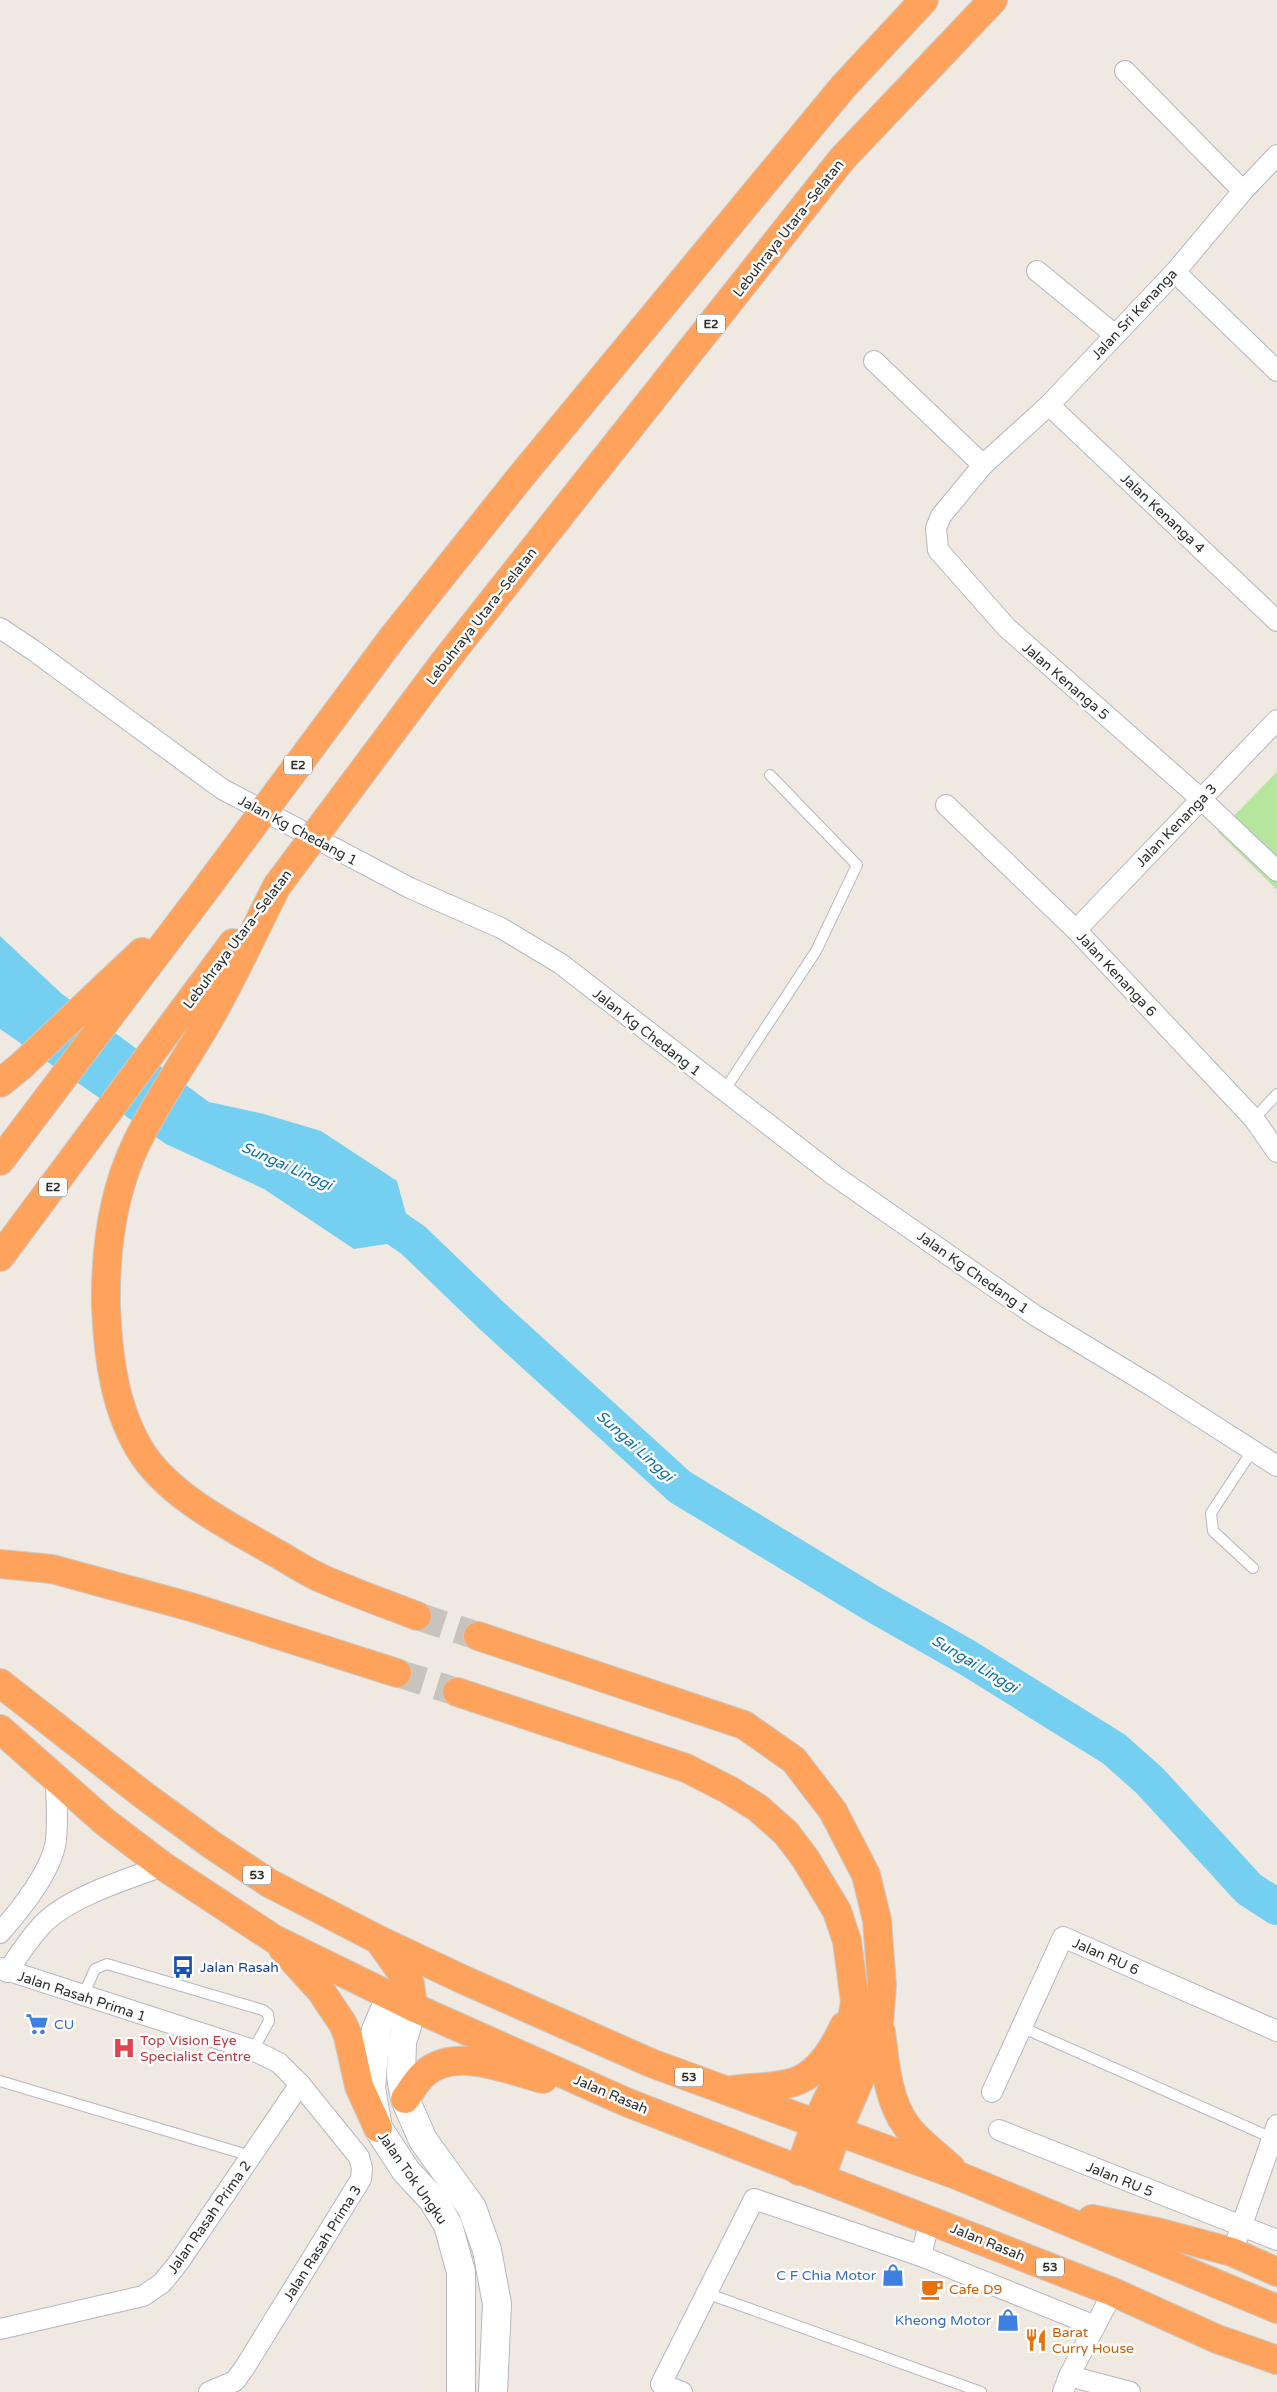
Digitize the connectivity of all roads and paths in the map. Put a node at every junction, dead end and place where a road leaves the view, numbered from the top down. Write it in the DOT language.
graph roads {
  1 [pos="924,0"];
  2 [pos="993,0"];
  3 [pos="1124,71"];
  4 [pos="1277,155"];
  5 [pos="1243,191"];
  6 [pos="1037,271"];
  7 [pos="1174,272"];
  8 [pos="1115,334"];
  9 [pos="874,361"];
  10 [pos="1277,371"];
  11 [pos="1049,405"];
  12 [pos="983,465"];
  13 [pos="1277,621"];
  14 [pos="0,628"];
  15 [pos="1277,720"];
  16 [pos="770,775"];
  17 [pos="1201,799"];
  18 [pos="946,805"];
  19 [pos="1277,871"];
  20 [pos="277,886"];
  21 [pos="202,894"];
  22 [pos="1076,930"];
  23 [pos="10,1076"];
  24 [pos="724,1091"];
  25 [pos="1277,1094"];
  26 [pos="1254,1119"];
  27 [pos="1277,1152"];
  28 [pos="0,1161"];
  29 [pos="0,1257"];
  30 [pos="1252,1451"];
  31 [pos="1277,1466"];
  32 [pos="0,1564"];
  33 [pos="1253,1568"];
  34 [pos="417,1616"];
  35 [pos="478,1636"];
  36 [pos="397,1674"];
  37 [pos="0,1683"];
  38 [pos="457,1692"];
  39 [pos="0,1728"];
  40 [pos="56,1780"];
  41 [pos="163,1866"];
  42 [pos="0,1933"];
  43 [pos="274,1939"];
  44 [pos="377,1939"];
  45 [pos="3,1970"];
  46 [pos="464,1980"];
  47 [pos="405,1995"];
  48 [pos="83,1996"];
  49 [pos="855,2002"];
  50 [pos="879,2023"];
  51 [pos="1021,2027"];
  52 [pos="1277,2031"];
  53 [pos="253,2050"];
  54 [pos="0,2082"];
  55 [pos="300,2084"];
  56 [pos="728,2090"];
  57 [pos="992,2092"];
  58 [pos="406,2099"];
  59 [pos="626,2102"];
  60 [pos="378,2128"];
  61 [pos="827,2128"];
  62 [pos="999,2130"];
  63 [pos="1275,2132"];
  64 [pos="251,2156"];
  65 [pos="810,2174"];
  66 [pos="959,2176"];
  67 [pos="1034,2208"];
  68 [pos="930,2219"];
  69 [pos="1241,2227"];
  70 [pos="1277,2240"];
  71 [pos="1232,2252"];
  72 [pos="921,2256"];
  73 [pos="1277,2272"];
  74 [pos="1113,2292"];
  75 [pos="706,2293"];
  76 [pos="1277,2308"];
  77 [pos="1095,2326"];
  78 [pos="0,2329"];
  79 [pos="1277,2360"];
  80 [pos="1066,2384"];
  81 [pos="209,2392"];
  82 [pos="461,2392"];
  83 [pos="493,2392"];
  84 [pos="682,2392"];
  85 [pos="981,2392"];
  86 [pos="1130,2392"];
  1 -- 21 [label="highway, E2, bridge"];
  2 -- 20 [label="highway, Lebuhraya Utara–Selatan / E2, bridge"];
  3 -- 5 [label="street"];
  4 -- 5 [label="street, Jalan Sri Kenanga"];
  5 -- 7 [label="street, Jalan Sri Kenanga"];
  6 -- 8 [label="street"];
  7 -- 8 [label="street, Jalan Sri Kenanga"];
  7 -- 10 [label="street"];
  8 -- 11 [label="street, Jalan Sri Kenanga"];
  9 -- 12 [label="street"];
  11 -- 12 [label="street, Jalan Sri Kenanga"];
  11 -- 13 [label="street, Jalan Kenanga 4"];
  12 -- 17 [label="street, Jalan Kenanga 5"];
  14 -- 24 [label="street, Jalan Kg Chedang 1"];
  15 -- 17 [label="street, Jalan Kenanga 3"];
  16 -- 24 [label="lane"];
  17 -- 19 [label="street, Jalan Kenanga 5"];
  17 -- 22 [label="street, Jalan Kenanga 3"];
  18 -- 22 [label="street, Jalan Kenanga 6"];
  20 -- 29 [label="highway, Lebuhraya Utara–Selatan / E2"];
  20 -- 34 [label="highway"];
  21 -- 23 [label="highway"];
  21 -- 28 [label="highway, E2"];
  22 -- 26 [label="street, Jalan Kenanga 6"];
  24 -- 30 [label="street, Jalan Kg Chedang 1"];
  25 -- 26 [label="lane"];
  26 -- 27 [label="street, Jalan Kenanga 6"];
  30 -- 31 [label="street, Jalan Kg Chedang 1"];
  30 -- 33 [label="lane"];
  32 -- 36 [label="highway"];
  35 -- 50 [label="highway"];
  37 -- 44 [label="highway, 53"];
  38 -- 49 [label="highway"];
  39 -- 40 [label="highway, Jalan Rasah / 53"];
  40 -- 41 [label="highway, Jalan Rasah / 53"];
  40 -- 42 [label="street"];
  41 -- 43 [label="highway, Jalan Rasah / 53"];
  41 -- 45 [label="street"];
  43 -- 47 [label="highway, Jalan Rasah / 53"];
  43 -- 60 [label="highway"];
  44 -- 46 [label="highway, 53"];
  44 -- 47 [label="highway"];
  45 -- 48 [label="street, Jalan Rasah Prima 1"];
  46 -- 47 [label="highway"];
  46 -- 56 [label="highway, 53"];
  47 -- 58 [label="main road"];
  47 -- 59 [label="highway, Jalan Rasah / 53"];
  47 -- 60 [label="main road, Jalan Tok Ungku"];
  48 -- 53 [label="street, Jalan Rasah Prima 1"];
  48 -- 53 [label="lane"];
  49 -- 56 [label="highway"];
  49 -- 61 [label="highway"];
  50 -- 61 [label="highway"];
  50 -- 66 [label="highway"];
  51 -- 52 [label="street, Jalan RU 6"];
  51 -- 57 [label="street, Jalan RU 6"];
  51 -- 63 [label="lane"];
  53 -- 55 [label="street, Jalan Rasah Prima 1"];
  54 -- 64 [label="lane"];
  55 -- 64 [label="street, Jalan Rasah Prima 2"];
  55 -- 81 [label="street, Jalan Rasah Prima 3"];
  56 -- 61 [label="highway, 53"];
  58 -- 59 [label="highway"];
  58 -- 83 [label="main road"];
  59 -- 65 [label="highway, Jalan Rasah / 53"];
  60 -- 82 [label="main road, Jalan Tok Ungku"];
  61 -- 65 [label="highway"];
  61 -- 66 [label="highway, 53"];
  62 -- 69 [label="street, Jalan RU 5"];
  63 -- 69 [label="street"];
  64 -- 78 [label="street, Jalan Rasah Prima 2"];
  65 -- 68 [label="highway, Jalan Rasah / 53"];
  66 -- 67 [label="highway, 53"];
  67 -- 71 [label="highway"];
  67 -- 76 [label="highway, 53"];
  68 -- 72 [label="street"];
  68 -- 74 [label="highway, Jalan Rasah / 53"];
  69 -- 70 [label="street, Jalan RU 5"];
  69 -- 71 [label="street"];
  71 -- 73 [label="highway"];
  72 -- 75 [label="street"];
  72 -- 77 [label="street"];
  74 -- 77 [label="street"];
  74 -- 79 [label="highway, Jalan Rasah / 53"];
  75 -- 84 [label="street"];
  75 -- 85 [label="lane"];
  77 -- 80 [label="street"];
  80 -- 86 [label="street"];
}
